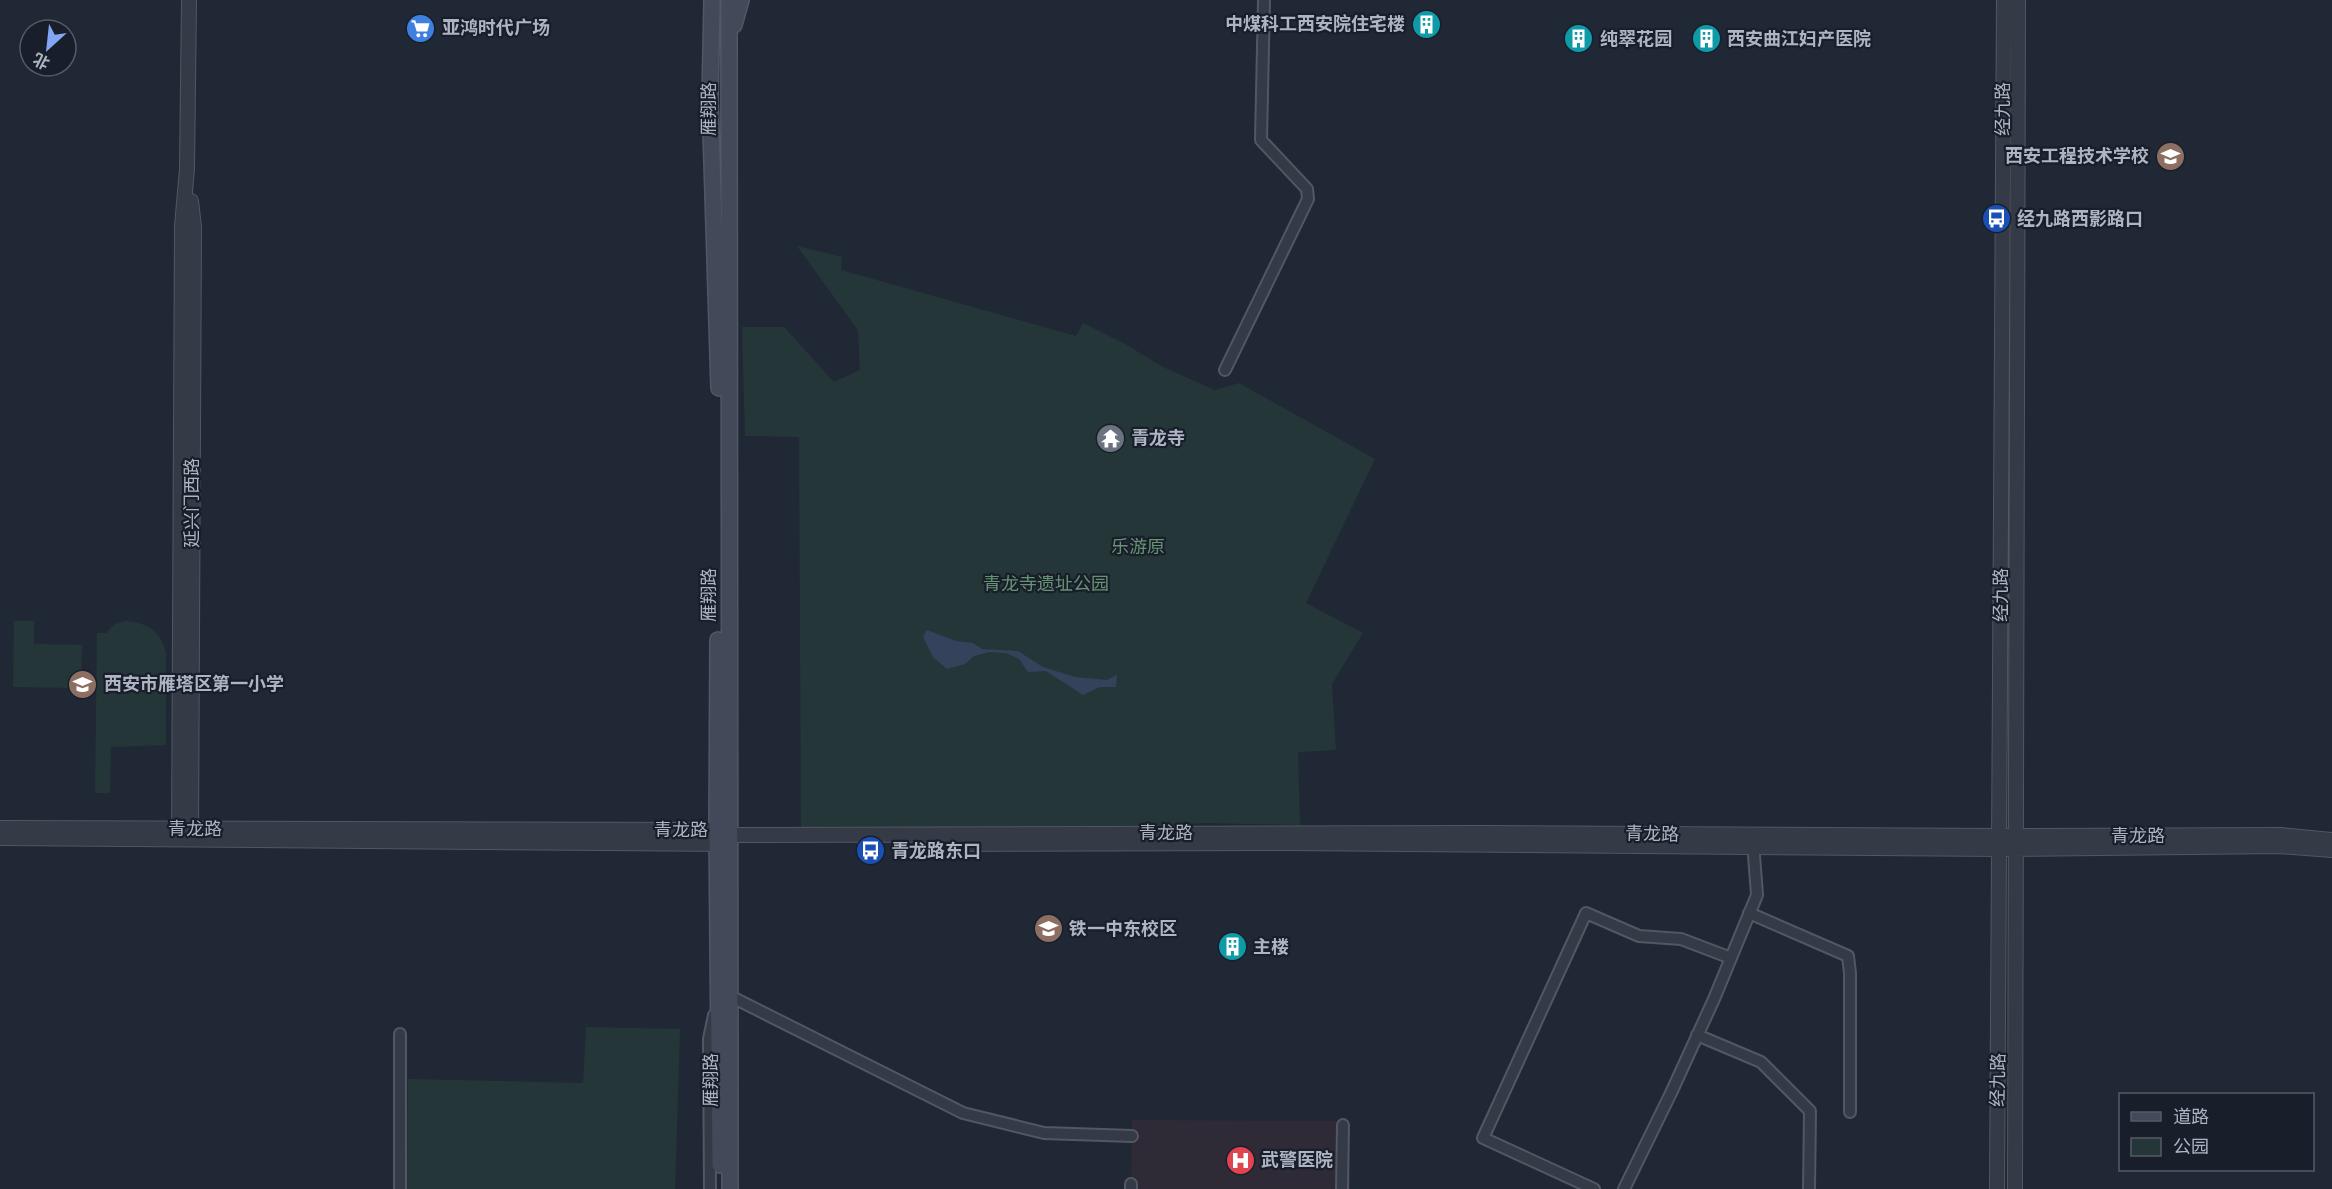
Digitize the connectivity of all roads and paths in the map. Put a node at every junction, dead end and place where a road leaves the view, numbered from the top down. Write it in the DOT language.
graph roads {
  1 [pos="189,0"];
  2 [pos="706,0"];
  3 [pos="712,0"];
  4 [pos="729,0"];
  5 [pos="741,0"];
  6 [pos="1264,0"];
  7 [pos="2004,0"];
  8 [pos="2018,0"];
  9 [pos="712,24"];
  10 [pos="729,46"];
  11 [pos="1225,370"];
  12 [pos="0,828"];
  13 [pos="185,834"];
  14 [pos="0,838"];
  15 [pos="723,838"];
  16 [pos="1752,840"];
  17 [pos="2332,840"];
  18 [pos="2008,843"];
  19 [pos="2332,850"];
  20 [pos="1749,913"];
  21 [pos="1731,958"];
  22 [pos="724,995"];
  23 [pos="400,1034"];
  24 [pos="1697,1035"];
  25 [pos="1850,1112"];
  26 [pos="1343,1125"];
  27 [pos="1132,1136"];
  28 [pos="400,1189"];
  29 [pos="710,1189"];
  30 [pos="720,1189"];
  31 [pos="730,1189"];
  32 [pos="1342,1189"];
  33 [pos="1594,1189"];
  34 [pos="1624,1189"];
  35 [pos="1809,1189"];
  36 [pos="1997,1189"];
  37 [pos="2015,1189"];
  1 -- 13 [label="street, 延兴门西路"];
  2 -- 9 [label="main road"];
  3 -- 9 [label="main road, 雁翔路"];
  4 -- 10 [label="main road, 雁翔路"];
  5 -- 10 [label="main road"];
  6 -- 11 [label="street"];
  7 -- 18 [label="street, 经九路"];
  8 -- 18 [label="street, 经九路"];
  9 -- 15 [label="main road, 雁翔路"];
  10 -- 15 [label="main road, 雁翔路"];
  12 -- 13 [label="street, 青龙路"];
  13 -- 14 [label="street, 青龙路"];
  13 -- 15 [label="street, 青龙路"];
  15 -- 16 [label="street, 青龙路"];
  15 -- 22 [label="main road, 雁翔路"];
  16 -- 18 [label="street, 青龙路"];
  16 -- 20 [label="street"];
  17 -- 18 [label="street, 青龙路"];
  18 -- 19 [label="street, 青龙路"];
  18 -- 36 [label="street, 经九路"];
  18 -- 37 [label="street, 经九路"];
  20 -- 21 [label="street"];
  20 -- 25 [label="street"];
  21 -- 24 [label="street"];
  21 -- 33 [label="street"];
  22 -- 27 [label="street"];
  22 -- 29 [label="street"];
  22 -- 30 [label="main road, 雁翔路"];
  22 -- 31 [label="main road, 雁翔路"];
  23 -- 28 [label="street"];
  24 -- 34 [label="street"];
  24 -- 35 [label="street"];
  26 -- 32 [label="street"];
}
